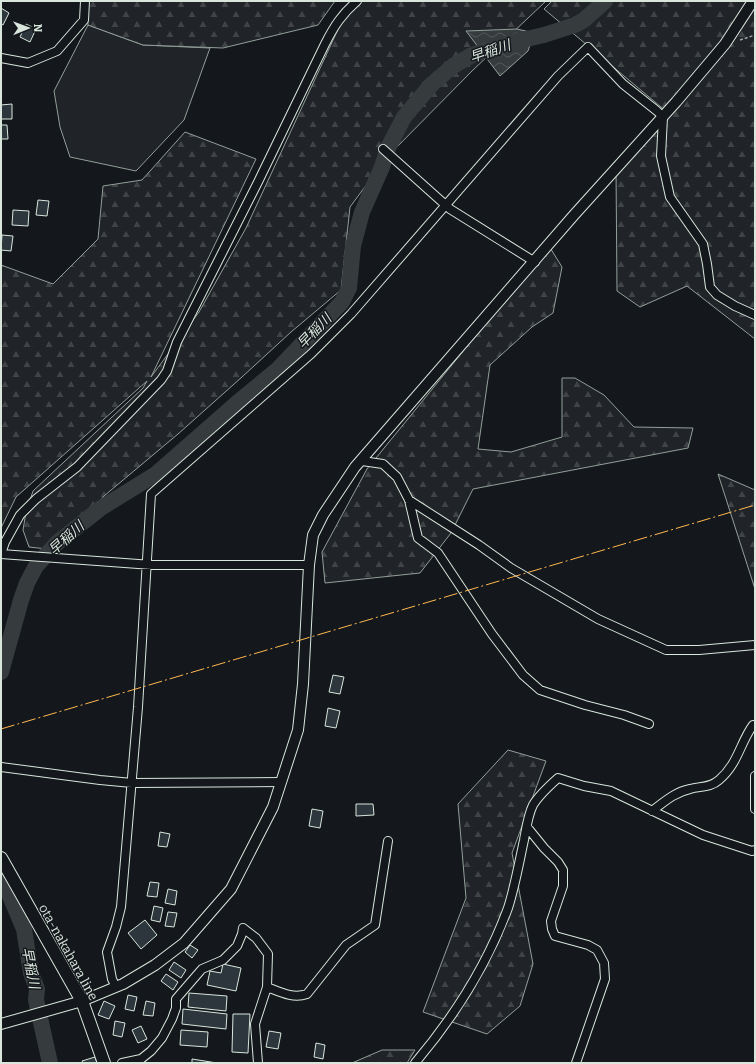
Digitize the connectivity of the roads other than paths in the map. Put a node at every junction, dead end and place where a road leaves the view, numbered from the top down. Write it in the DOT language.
graph roads {
  1 [pos="85,1"];
  2 [pos="357,1"];
  3 [pos="753,1"];
  4 [pos="1,58"];
  5 [pos="663,117"];
  6 [pos="383,149"];
  7 [pos="446,204"];
  8 [pos="535,262"];
  9 [pos="755,315"];
  10 [pos="362,460"];
  11 [pos="409,500"];
  12 [pos="1,554"];
  13 [pos="147,564"];
  14 [pos="308,565"];
  15 [pos="755,644"];
  16 [pos="649,724"];
  17 [pos="755,725"];
  18 [pos="1,767"];
  19 [pos="755,776"];
  20 [pos="281,782"];
  21 [pos="132,783"];
  22 [pos="755,809"];
  23 [pos="652,811"];
  24 [pos="526,827"];
  25 [pos="388,841"];
  26 [pos="755,850"];
  27 [pos="1,858"];
  28 [pos="116,987"];
  29 [pos="267,987"];
  30 [pos="82,1001"];
  31 [pos="1,1024"];
  32 [pos="104,1063"];
  33 [pos="122,1063"];
  34 [pos="258,1063"];
  35 [pos="414,1063"];
  36 [pos="576,1063"];
  1 -- 4 [label="street"];
  2 -- 12 [label="street"];
  3 -- 5 [label="street"];
  5 -- 7 [label="street"];
  5 -- 8 [label="street"];
  5 -- 9 [label="street"];
  6 -- 7 [label="street"];
  7 -- 8 [label="street"];
  7 -- 13 [label="street"];
  8 -- 10 [label="street"];
  10 -- 11 [label="street"];
  10 -- 14 [label="street"];
  11 -- 15 [label="street"];
  11 -- 16 [label="street"];
  12 -- 13 [label="street"];
  13 -- 14 [label="street"];
  13 -- 21 [label="street"];
  14 -- 20 [label="street"];
  17 -- 23 [label="street"];
  18 -- 21 [label="street"];
  19 -- 22 [label="street"];
  20 -- 21 [label="street"];
  20 -- 28 [label="street"];
  21 -- 28 [label="street"];
  23 -- 24 [label="street"];
  23 -- 26 [label="street"];
  24 -- 35 [label="street"];
  24 -- 36 [label="street"];
  25 -- 29 [label="street"];
  27 -- 30 [label="main road, ota-nakahara line"];
  28 -- 30 [label="street"];
  29 -- 33 [label="street"];
  29 -- 34 [label="street"];
  30 -- 31 [label="street"];
  30 -- 32 [label="main road, ota-nakahara line"];
}
